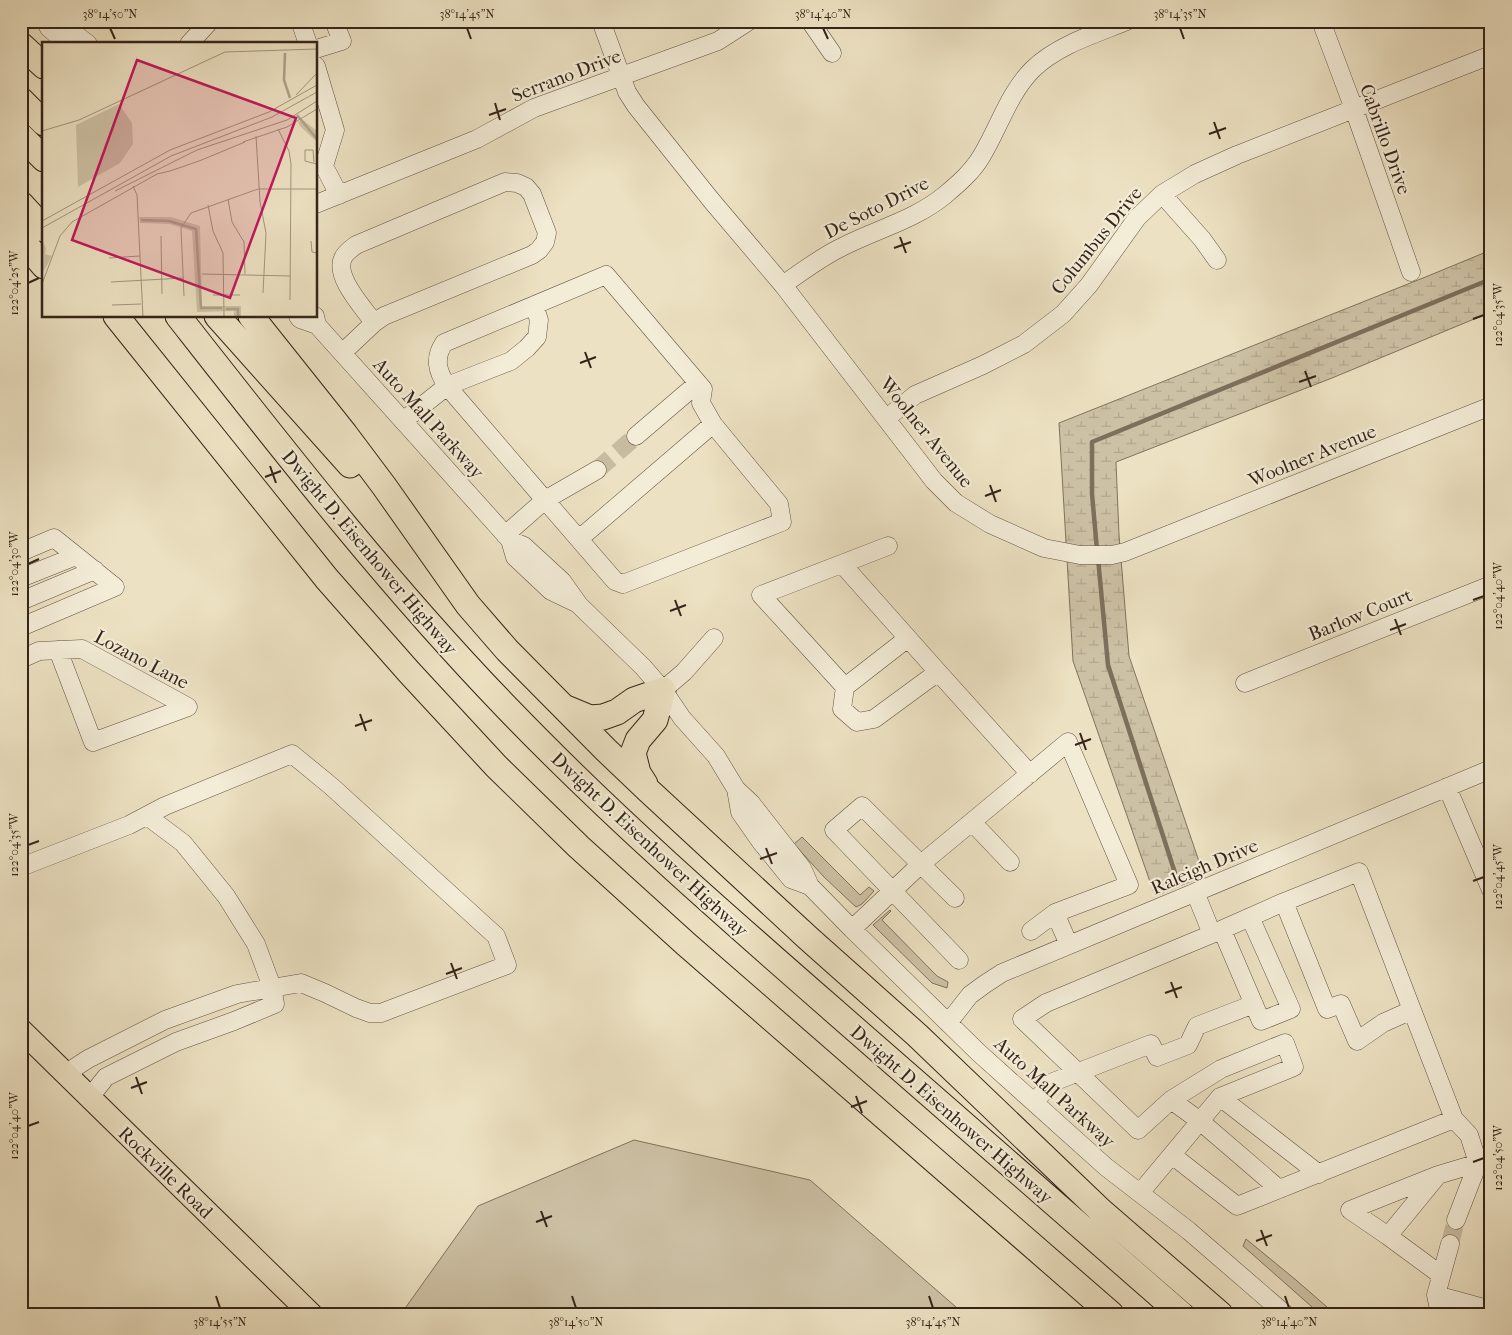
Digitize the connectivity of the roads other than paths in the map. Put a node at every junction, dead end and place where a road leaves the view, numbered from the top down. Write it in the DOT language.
graph roads {
  1 [pos="45,21"];
  2 [pos="58,21"];
  3 [pos="210,21"];
  4 [pos="300,21"];
  5 [pos="334,21"];
  6 [pos="601,21"];
  7 [pos="749,21"];
  8 [pos="810,21"];
  9 [pos="1127,21"];
  10 [pos="1321,21"];
  11 [pos="65,42"];
  12 [pos="85,42"];
  13 [pos="191,42"];
  14 [pos="307,42"];
  15 [pos="21,45"];
  16 [pos="318,48"];
  17 [pos="832,53"];
  18 [pos="1491,55"];
  19 [pos="42,64"];
  20 [pos="318,73"];
  21 [pos="621,77"];
  22 [pos="21,100"];
  23 [pos="1354,109"];
  24 [pos="42,121"];
  25 [pos="21,136"];
  26 [pos="42,157"];
  27 [pos="320,164"];
  28 [pos="1162,194"];
  29 [pos="339,195"];
  30 [pos="318,203"];
  31 [pos="21,204"];
  32 [pos="42,227"];
  33 [pos="21,239"];
  34 [pos="1217,260"];
  35 [pos="42,264"];
  36 [pos="1411,272"];
  37 [pos="783,285"];
  38 [pos="534,305"];
  39 [pos="180,318"];
  40 [pos="219,318"];
  41 [pos="254,318"];
  42 [pos="300,318"];
  43 [pos="115,319"];
  44 [pos="316,321"];
  45 [pos="374,323"];
  46 [pos="342,353"];
  47 [pos="698,382"];
  48 [pos="447,386"];
  49 [pos="1491,406"];
  50 [pos="887,418"];
  51 [pos="404,421"];
  52 [pos="713,424"];
  53 [pos="636,436"];
  54 [pos="597,470"];
  55 [pos="545,500"];
  56 [pos="507,537"];
  57 [pos="579,539"];
  58 [pos="888,546"];
  59 [pos="428,549"];
  60 [pos="21,552"];
  61 [pos="76,556"];
  62 [pos="842,564"];
  63 [pos="94,570"];
  64 [pos="21,578"];
  65 [pos="1491,584"];
  66 [pos="21,601"];
  67 [pos="21,627"];
  68 [pos="714,638"];
  69 [pos="908,638"];
  70 [pos="58,650"];
  71 [pos="21,659"];
  72 [pos="938,672"];
  73 [pos="1245,683"];
  74 [pos="845,687"];
  75 [pos="663,690"];
  76 [pos="562,706"];
  77 [pos="1491,769"];
  78 [pos="1030,774"];
  79 [pos="1447,787"];
  80 [pos="649,791"];
  81 [pos="147,816"];
  82 [pos="972,822"];
  83 [pos="1010,862"];
  84 [pos="921,864"];
  85 [pos="21,867"];
  86 [pos="1491,890"];
  87 [pos="892,892"];
  88 [pos="1195,892"];
  89 [pos="955,898"];
  90 [pos="1284,902"];
  91 [pos="1055,913"];
  92 [pos="1250,917"];
  93 [pos="852,929"];
  94 [pos="1031,931"];
  95 [pos="1217,932"];
  96 [pos="1069,945"];
  97 [pos="959,960"];
  98 [pos="272,987"];
  99 [pos="1254,1004"];
  100 [pos="1412,1010"];
  101 [pos="948,1023"];
  102 [pos="21,1030"];
  103 [pos="1076,1073"];
  104 [pos="65,1074"];
  105 [pos="90,1097"];
  106 [pos="1220,1098"];
  107 [pos="1171,1100"];
  108 [pos="1034,1102"];
  109 [pos="1454,1119"];
  110 [pos="1200,1121"];
  111 [pos="1172,1155"];
  112 [pos="1486,1161"];
  113 [pos="1319,1174"];
  114 [pos="1438,1175"];
  115 [pos="1279,1189"];
  116 [pos="1140,1193"];
  117 [pos="1456,1220"];
  118 [pos="1388,1236"];
  119 [pos="1450,1244"];
  120 [pos="1441,1275"];
  121 [pos="1436,1295"];
  122 [pos="1491,1310"];
  123 [pos="311,1314"];
  124 [pos="1111,1314"];
  125 [pos="1182,1314"];
  126 [pos="1220,1314"];
  127 [pos="1285,1314"];
  128 [pos="1440,1314"];
  1 -- 11 [label="street"];
  2 -- 12 [label="street"];
  3 -- 13 [label="street"];
  4 -- 14 [label="street"];
  5 -- 16 [label="street"];
  6 -- 21 [label="street, Woolner Avenue"];
  7 -- 21 [label="street, Serrano Drive"];
  8 -- 17 [label="street"];
  9 -- 37 [label="street, De Soto Drive"];
  10 -- 23 [label="street, Cabrillo Drive"];
  15 -- 19 [label="highway"];
  18 -- 23 [label="street, Columbus Drive"];
  20 -- 27 [label="street"];
  21 -- 29 [label="street, Serrano Drive"];
  21 -- 37 [label="street, Woolner Avenue"];
  22 -- 24 [label="highway"];
  23 -- 28 [label="street, Columbus Drive"];
  23 -- 36 [label="street, Cabrillo Drive"];
  25 -- 26 [label="highway"];
  27 -- 29 [label="street"];
  28 -- 34 [label="street"];
  28 -- 50 [label="street, Columbus Drive"];
  29 -- 30 [label="street, Serrano Drive"];
  31 -- 32 [label="highway"];
  33 -- 35 [label="highway"];
  37 -- 50 [label="street, Woolner Avenue"];
  38 -- 47 [label="street"];
  38 -- 48 [label="street"];
  38 -- 48 [label="street"];
  39 -- 125 [label="highway, Dwight D. Eisenhower Highway"];
  40 -- 59 [label="highway"];
  41 -- 59 [label="highway"];
  42 -- 44 [label="street, Auto Mall Parkway"];
  43 -- 124 [label="highway"];
  44 -- 46 [label="street, Auto Mall Parkway"];
  45 -- 45 [label="street"];
  45 -- 46 [label="street"];
  46 -- 51 [label="street, Auto Mall Parkway"];
  47 -- 52 [label="street"];
  47 -- 53 [label="street"];
  48 -- 51 [label="street"];
  48 -- 55 [label="street"];
  49 -- 50 [label="street, Woolner Avenue"];
  51 -- 56 [label="street, Auto Mall Parkway"];
  52 -- 57 [label="street"];
  52 -- 57 [label="street"];
  54 -- 55 [label="street"];
  55 -- 56 [label="street"];
  55 -- 57 [label="street"];
  56 -- 75 [label="street, Auto Mall Parkway"];
  58 -- 62 [label="street"];
  59 -- 76 [label="highway"];
  60 -- 61 [label="street"];
  61 -- 63 [label="street"];
  61 -- 64 [label="street"];
  62 -- 69 [label="street"];
  62 -- 74 [label="street"];
  63 -- 66 [label="street"];
  63 -- 67 [label="street"];
  65 -- 73 [label="street, Barlow Court"];
  68 -- 75 [label="street"];
  69 -- 72 [label="street"];
  69 -- 74 [label="street"];
  70 -- 70 [label="street, Lozano Lane"];
  70 -- 71 [label="street, Lozano Lane"];
  72 -- 74 [label="street"];
  72 -- 78 [label="street"];
  75 -- 76 [label="highway"];
  75 -- 80 [label="highway"];
  75 -- 93 [label="street, Auto Mall Parkway"];
  76 -- 80 [label="highway"];
  77 -- 79 [label="street, Raleigh Drive"];
  78 -- 82 [label="street"];
  78 -- 91 [label="street"];
  79 -- 86 [label="street"];
  79 -- 88 [label="street, Raleigh Drive"];
  80 -- 126 [label="highway"];
  81 -- 85 [label="street"];
  81 -- 98 [label="street"];
  81 -- 98 [label="street"];
  82 -- 83 [label="street"];
  82 -- 84 [label="street"];
  84 -- 87 [label="street"];
  84 -- 87 [label="street"];
  84 -- 89 [label="street"];
  87 -- 93 [label="street"];
  87 -- 97 [label="street"];
  88 -- 95 [label="street"];
  88 -- 96 [label="street, Raleigh Drive"];
  90 -- 92 [label="street"];
  90 -- 100 [label="street"];
  90 -- 100 [label="street"];
  91 -- 94 [label="street"];
  91 -- 96 [label="street"];
  92 -- 95 [label="street"];
  92 -- 99 [label="street"];
  93 -- 101 [label="street, Auto Mall Parkway"];
  95 -- 99 [label="street"];
  95 -- 103 [label="street"];
  96 -- 101 [label="street, Raleigh Drive"];
  98 -- 104 [label="street"];
  98 -- 105 [label="street"];
  99 -- 103 [label="street"];
  100 -- 109 [label="street"];
  101 -- 108 [label="street, Auto Mall Parkway"];
  102 -- 104 [label="main road, Rockville Road"];
  103 -- 107 [label="street"];
  103 -- 108 [label="street"];
  104 -- 105 [label="main road, Rockville Road"];
  105 -- 123 [label="main road, Rockville Road"];
  106 -- 107 [label="street"];
  106 -- 110 [label="street"];
  106 -- 113 [label="street"];
  107 -- 110 [label="street"];
  108 -- 116 [label="street, Auto Mall Parkway"];
  109 -- 112 [label="street"];
  109 -- 113 [label="street"];
  110 -- 111 [label="street"];
  110 -- 115 [label="street"];
  111 -- 115 [label="street"];
  111 -- 116 [label="street"];
  112 -- 114 [label="street"];
  112 -- 117 [label="street"];
  113 -- 115 [label="street"];
  114 -- 118 [label="street"];
  114 -- 118 [label="street"];
  116 -- 127 [label="street, Auto Mall Parkway"];
  118 -- 120 [label="street"];
  119 -- 120 [label="street"];
  120 -- 121 [label="street"];
  121 -- 122 [label="street"];
  121 -- 128 [label="street"];
}
